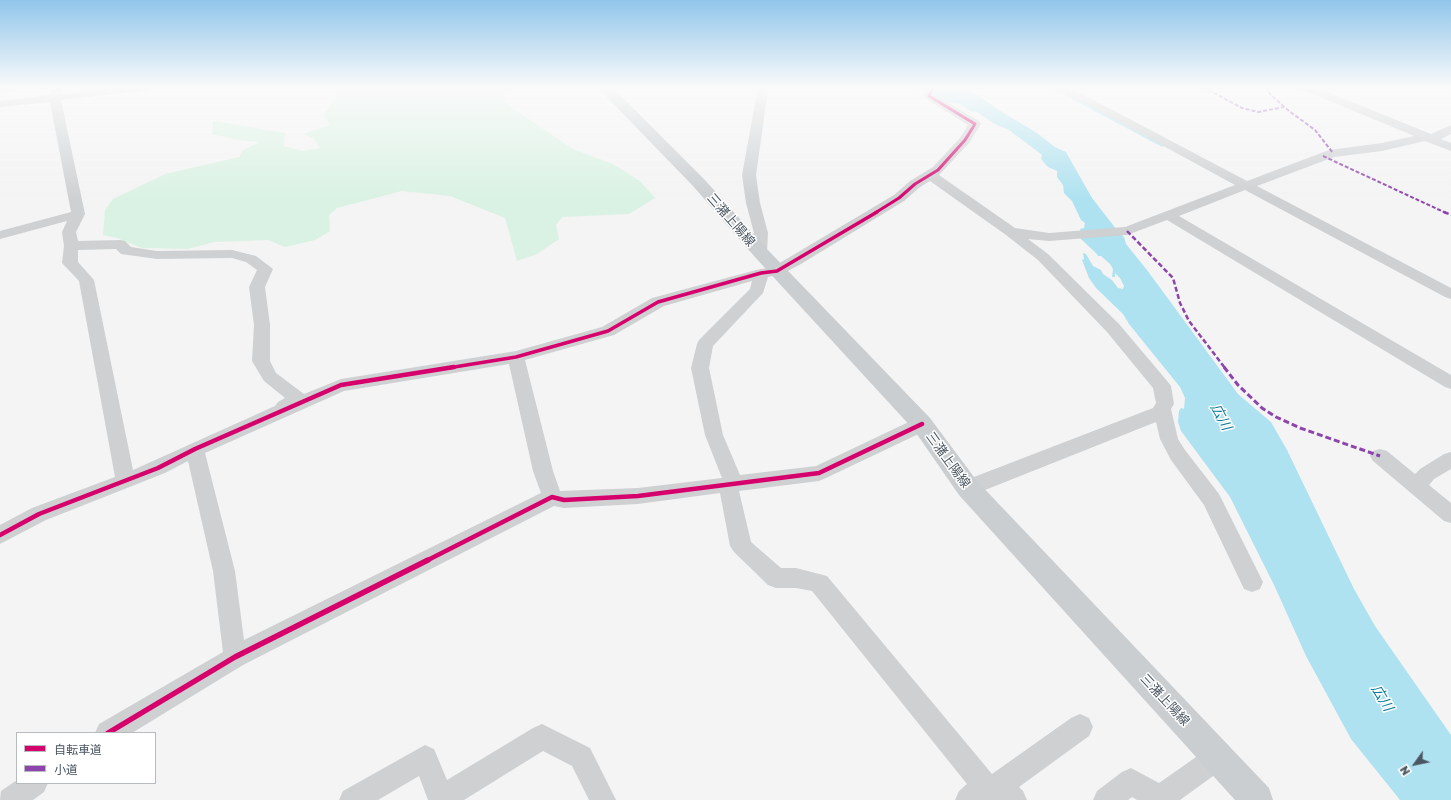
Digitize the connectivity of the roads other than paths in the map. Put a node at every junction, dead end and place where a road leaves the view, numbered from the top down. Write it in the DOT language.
graph roads {
  1 [pos="62,124"];
  2 [pos="641,124"];
  3 [pos="757,124"];
  4 [pos="975,124"];
  5 [pos="1128,124"];
  6 [pos="1396,124"];
  7 [pos="1451,129"];
  8 [pos="1429,138"];
  9 [pos="1451,147"];
  10 [pos="930,175"];
  11 [pos="1242,187"];
  12 [pos="78,214"];
  13 [pos="1168,215"];
  14 [pos="1011,232"];
  15 [pos="0,235"];
  16 [pos="71,246"];
  17 [pos="760,252"];
  18 [pos="769,272"];
  19 [pos="1451,294"];
  20 [pos="516,357"];
  21 [pos="1451,382"];
  22 [pos="1162,408"];
  23 [pos="269,417"];
  24 [pos="922,424"];
  25 [pos="195,449"];
  26 [pos="1380,456"];
  27 [pos="1451,459"];
  28 [pos="125,480"];
  29 [pos="731,485"];
  30 [pos="1416,486"];
  31 [pos="968,488"];
  32 [pos="552,497"];
  33 [pos="1451,515"];
  34 [pos="0,535"];
  35 [pos="1252,582"];
  36 [pos="235,657"];
  37 [pos="1080,727"];
  38 [pos="110,732"];
  39 [pos="1218,757"];
  40 [pos="34,784"];
  41 [pos="990,794"];
  42 [pos="10,800"];
  43 [pos="352,800"];
  44 [pos="603,800"];
  45 [pos="1106,800"];
  46 [pos="1257,800"];
  1 -- 12 [label="street"];
  2 -- 17 [label="main road, 三潴上陽線"];
  3 -- 17 [label="street"];
  4 -- 10 [label="street"];
  5 -- 11 [label="street"];
  6 -- 8 [label="street"];
  7 -- 8 [label="street"];
  8 -- 9 [label="street"];
  8 -- 11 [label="street"];
  10 -- 14 [label="street"];
  10 -- 18 [label="street"];
  11 -- 13 [label="street"];
  11 -- 19 [label="street"];
  12 -- 15 [label="street"];
  12 -- 16 [label="street"];
  13 -- 14 [label="street"];
  13 -- 21 [label="street"];
  14 -- 22 [label="street"];
  16 -- 23 [label="street"];
  16 -- 28 [label="street"];
  17 -- 18 [label="main road, 三潴上陽線"];
  18 -- 20 [label="street"];
  18 -- 24 [label="main road, 三潴上陽線"];
  18 -- 29 [label="street"];
  20 -- 23 [label="street"];
  20 -- 32 [label="street"];
  22 -- 31 [label="street"];
  22 -- 35 [label="street"];
  23 -- 25 [label="street"];
  24 -- 29 [label="street"];
  24 -- 31 [label="main road, 三潴上陽線"];
  25 -- 28 [label="street"];
  25 -- 36 [label="street"];
  26 -- 30 [label="street"];
  27 -- 30 [label="street"];
  28 -- 34 [label="street"];
  29 -- 32 [label="street"];
  29 -- 41 [label="street"];
  30 -- 33 [label="street"];
  31 -- 39 [label="main road, 三潴上陽線"];
  32 -- 36 [label="street"];
  36 -- 38 [label="street"];
  37 -- 41 [label="street"];
  39 -- 45 [label="street"];
  39 -- 46 [label="main road, 三潴上陽線"];
  40 -- 42 [label="street"];
  43 -- 44 [label="street"];
}
